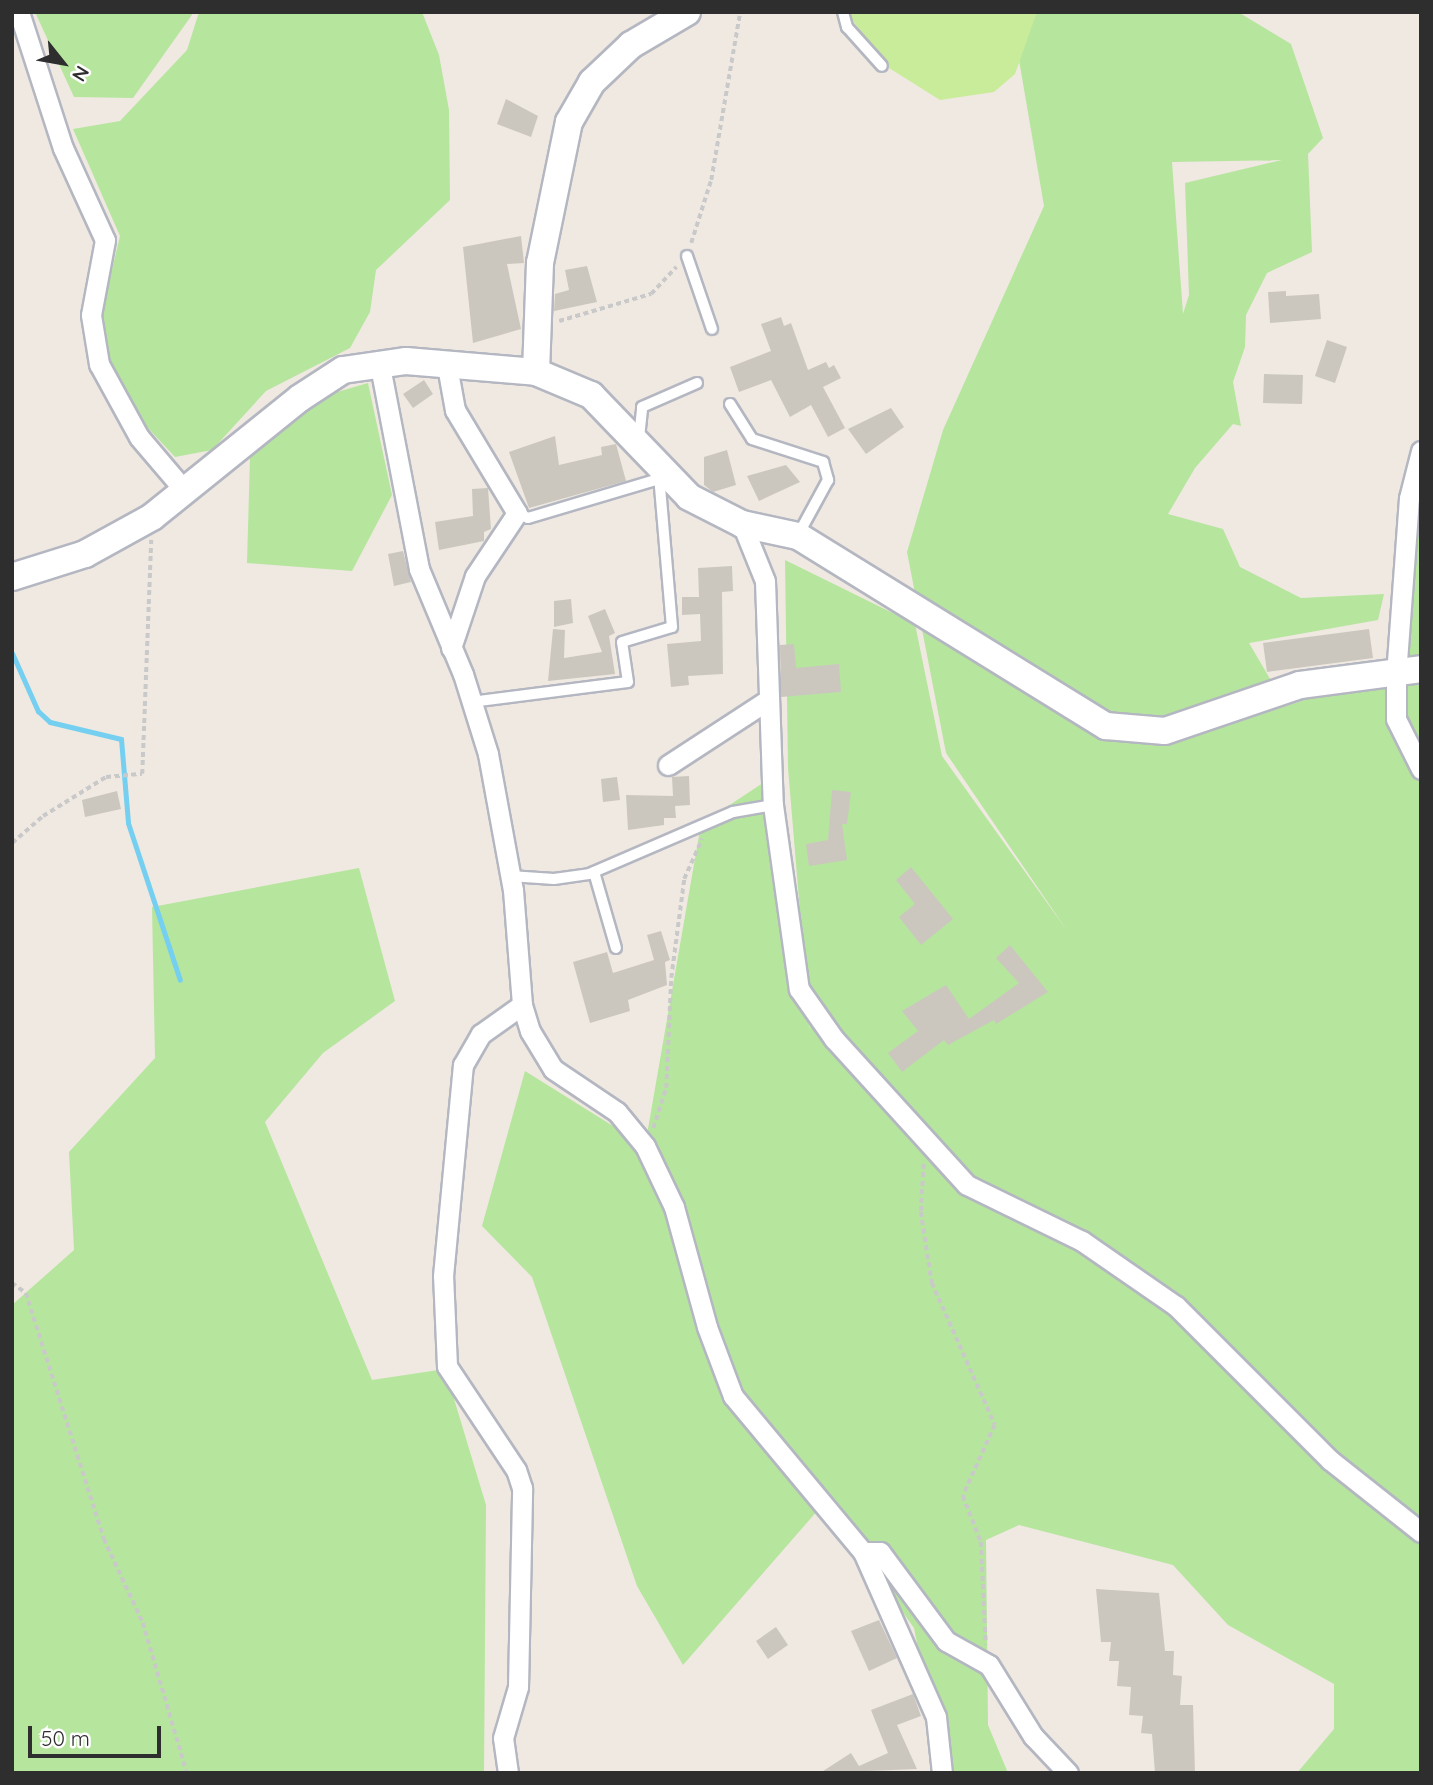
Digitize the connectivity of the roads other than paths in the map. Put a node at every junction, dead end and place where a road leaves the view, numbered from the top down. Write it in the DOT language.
graph roads {
  1 [pos="19,12"];
  2 [pos="687,12"];
  3 [pos="843,12"];
  4 [pos="882,66"];
  5 [pos="687,256"];
  6 [pos="712,330"];
  7 [pos="379,361"];
  8 [pos="447,366"];
  9 [pos="536,372"];
  10 [pos="696,383"];
  11 [pos="730,404"];
  12 [pos="639,442"];
  13 [pos="1421,452"];
  14 [pos="659,470"];
  15 [pos="185,491"];
  16 [pos="516,513"];
  17 [pos="742,524"];
  18 [pos="798,536"];
  19 [pos="12,577"];
  20 [pos="452,648"];
  21 [pos="1408,672"];
  22 [pos="766,701"];
  23 [pos="471,702"];
  24 [pos="668,765"];
  25 [pos="1421,769"];
  26 [pos="773,805"];
  27 [pos="594,872"];
  28 [pos="510,876"];
  29 [pos="616,947"];
  30 [pos="522,1005"];
  31 [pos="1421,1532"];
  32 [pos="863,1552"];
  33 [pos="509,1773"];
  34 [pos="942,1773"];
  35 [pos="1068,1773"];
  1 -- 15 [label="street"];
  2 -- 9 [label="street"];
  3 -- 4 [label="lane"];
  5 -- 6 [label="lane"];
  7 -- 8 [label="street"];
  7 -- 15 [label="street"];
  7 -- 20 [label="street"];
  8 -- 9 [label="street"];
  8 -- 16 [label="street"];
  9 -- 12 [label="street"];
  10 -- 12 [label="lane"];
  11 -- 18 [label="lane"];
  12 -- 14 [label="street"];
  13 -- 21 [label="street"];
  14 -- 16 [label="lane"];
  14 -- 17 [label="street"];
  14 -- 23 [label="lane"];
  15 -- 19 [label="street"];
  16 -- 20 [label="street"];
  17 -- 18 [label="street"];
  17 -- 22 [label="street"];
  18 -- 21 [label="street"];
  20 -- 23 [label="street"];
  21 -- 25 [label="street"];
  22 -- 24 [label="street"];
  22 -- 26 [label="street"];
  23 -- 28 [label="street"];
  26 -- 27 [label="lane"];
  26 -- 31 [label="street"];
  27 -- 28 [label="lane"];
  27 -- 29 [label="lane"];
  28 -- 30 [label="street"];
  30 -- 32 [label="street"];
  30 -- 33 [label="street"];
  32 -- 34 [label="street"];
  32 -- 35 [label="street"];
}
